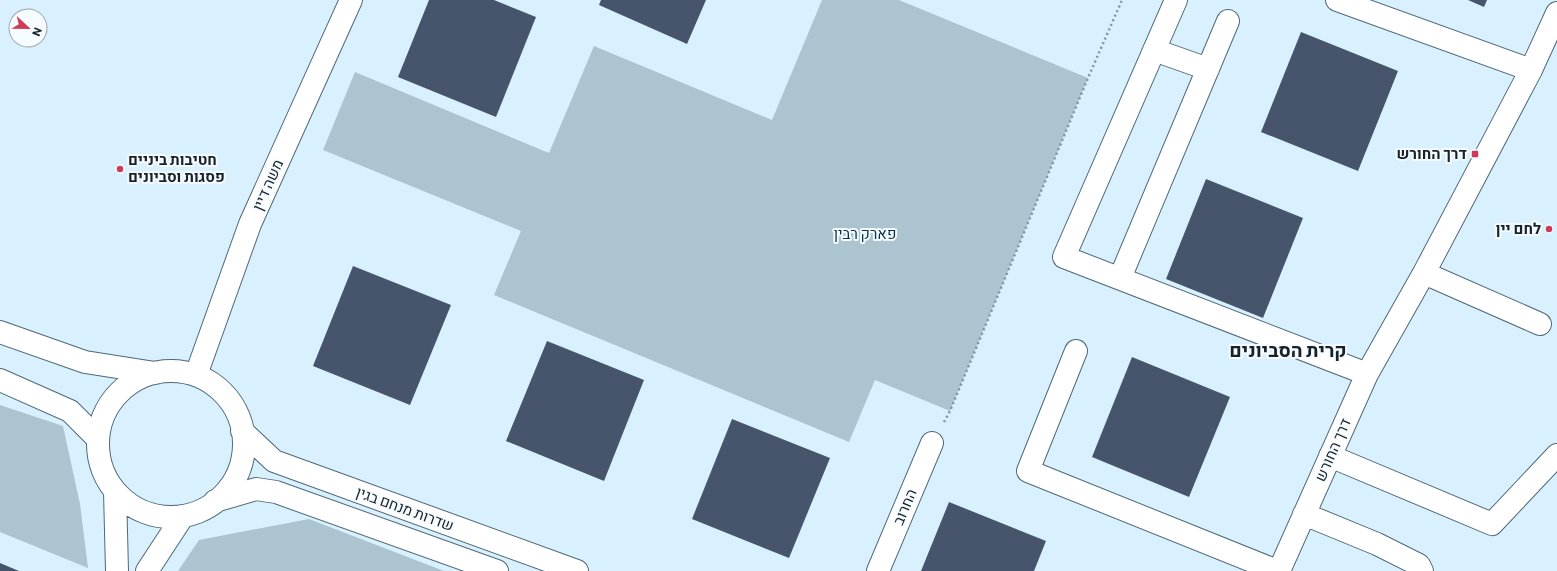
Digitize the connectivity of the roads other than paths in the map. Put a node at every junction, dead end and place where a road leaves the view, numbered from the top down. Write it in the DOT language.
graph roads {
  1 [pos="351,0"];
  2 [pos="1176,0"];
  3 [pos="1338,0"];
  4 [pos="1228,21"];
  5 [pos="1555,24"];
  6 [pos="1154,50"];
  7 [pos="1208,69"];
  8 [pos="1531,70"];
  9 [pos="1424,273"];
  10 [pos="1120,278"];
  11 [pos="1540,324"];
  12 [pos="0,332"];
  13 [pos="1076,351"];
  14 [pos="155,373"];
  15 [pos="1367,374"];
  16 [pos="196,376"];
  17 [pos="0,380"];
  18 [pos="242,431"];
  19 [pos="98,439"];
  20 [pos="932,443"];
  21 [pos="1557,455"];
  22 [pos="1330,456"];
  23 [pos="115,492"];
  24 [pos="215,501"];
  25 [pos="1304,514"];
  26 [pos="183,516"];
  27 [pos="117,571"];
  28 [pos="147,571"];
  29 [pos="497,571"];
  30 [pos="577,571"];
  31 [pos="878,571"];
  32 [pos="1278,571"];
  33 [pos="1422,571"];
  1 -- 16 [label="street, משה דיין"];
  2 -- 6 [label="street"];
  3 -- 8 [label="street"];
  4 -- 7 [label="street"];
  5 -- 8 [label="street, דרך החורש"];
  6 -- 7 [label="street"];
  6 -- 10 [label="street"];
  7 -- 10 [label="street"];
  8 -- 9 [label="street, דרך החורש"];
  9 -- 11 [label="street"];
  9 -- 15 [label="street, דרך החורש"];
  10 -- 15 [label="street"];
  12 -- 14 [label="street"];
  13 -- 32 [label="street"];
  14 -- 16 [label="street"];
  14 -- 19 [label="street"];
  15 -- 22 [label="street, דרך החורש"];
  16 -- 18 [label="street"];
  17 -- 19 [label="street"];
  18 -- 24 [label="street"];
  18 -- 30 [label="street, שדרות מנחם בגין"];
  19 -- 23 [label="street"];
  20 -- 31 [label="street, החרוב"];
  21 -- 22 [label="street"];
  22 -- 25 [label="street, דרך החורש"];
  23 -- 26 [label="street"];
  23 -- 27 [label="street"];
  24 -- 26 [label="street"];
  24 -- 29 [label="street, שדרות מנחם בגין"];
  25 -- 32 [label="street, דרך החורש"];
  25 -- 33 [label="street"];
  26 -- 28 [label="street"];
}
